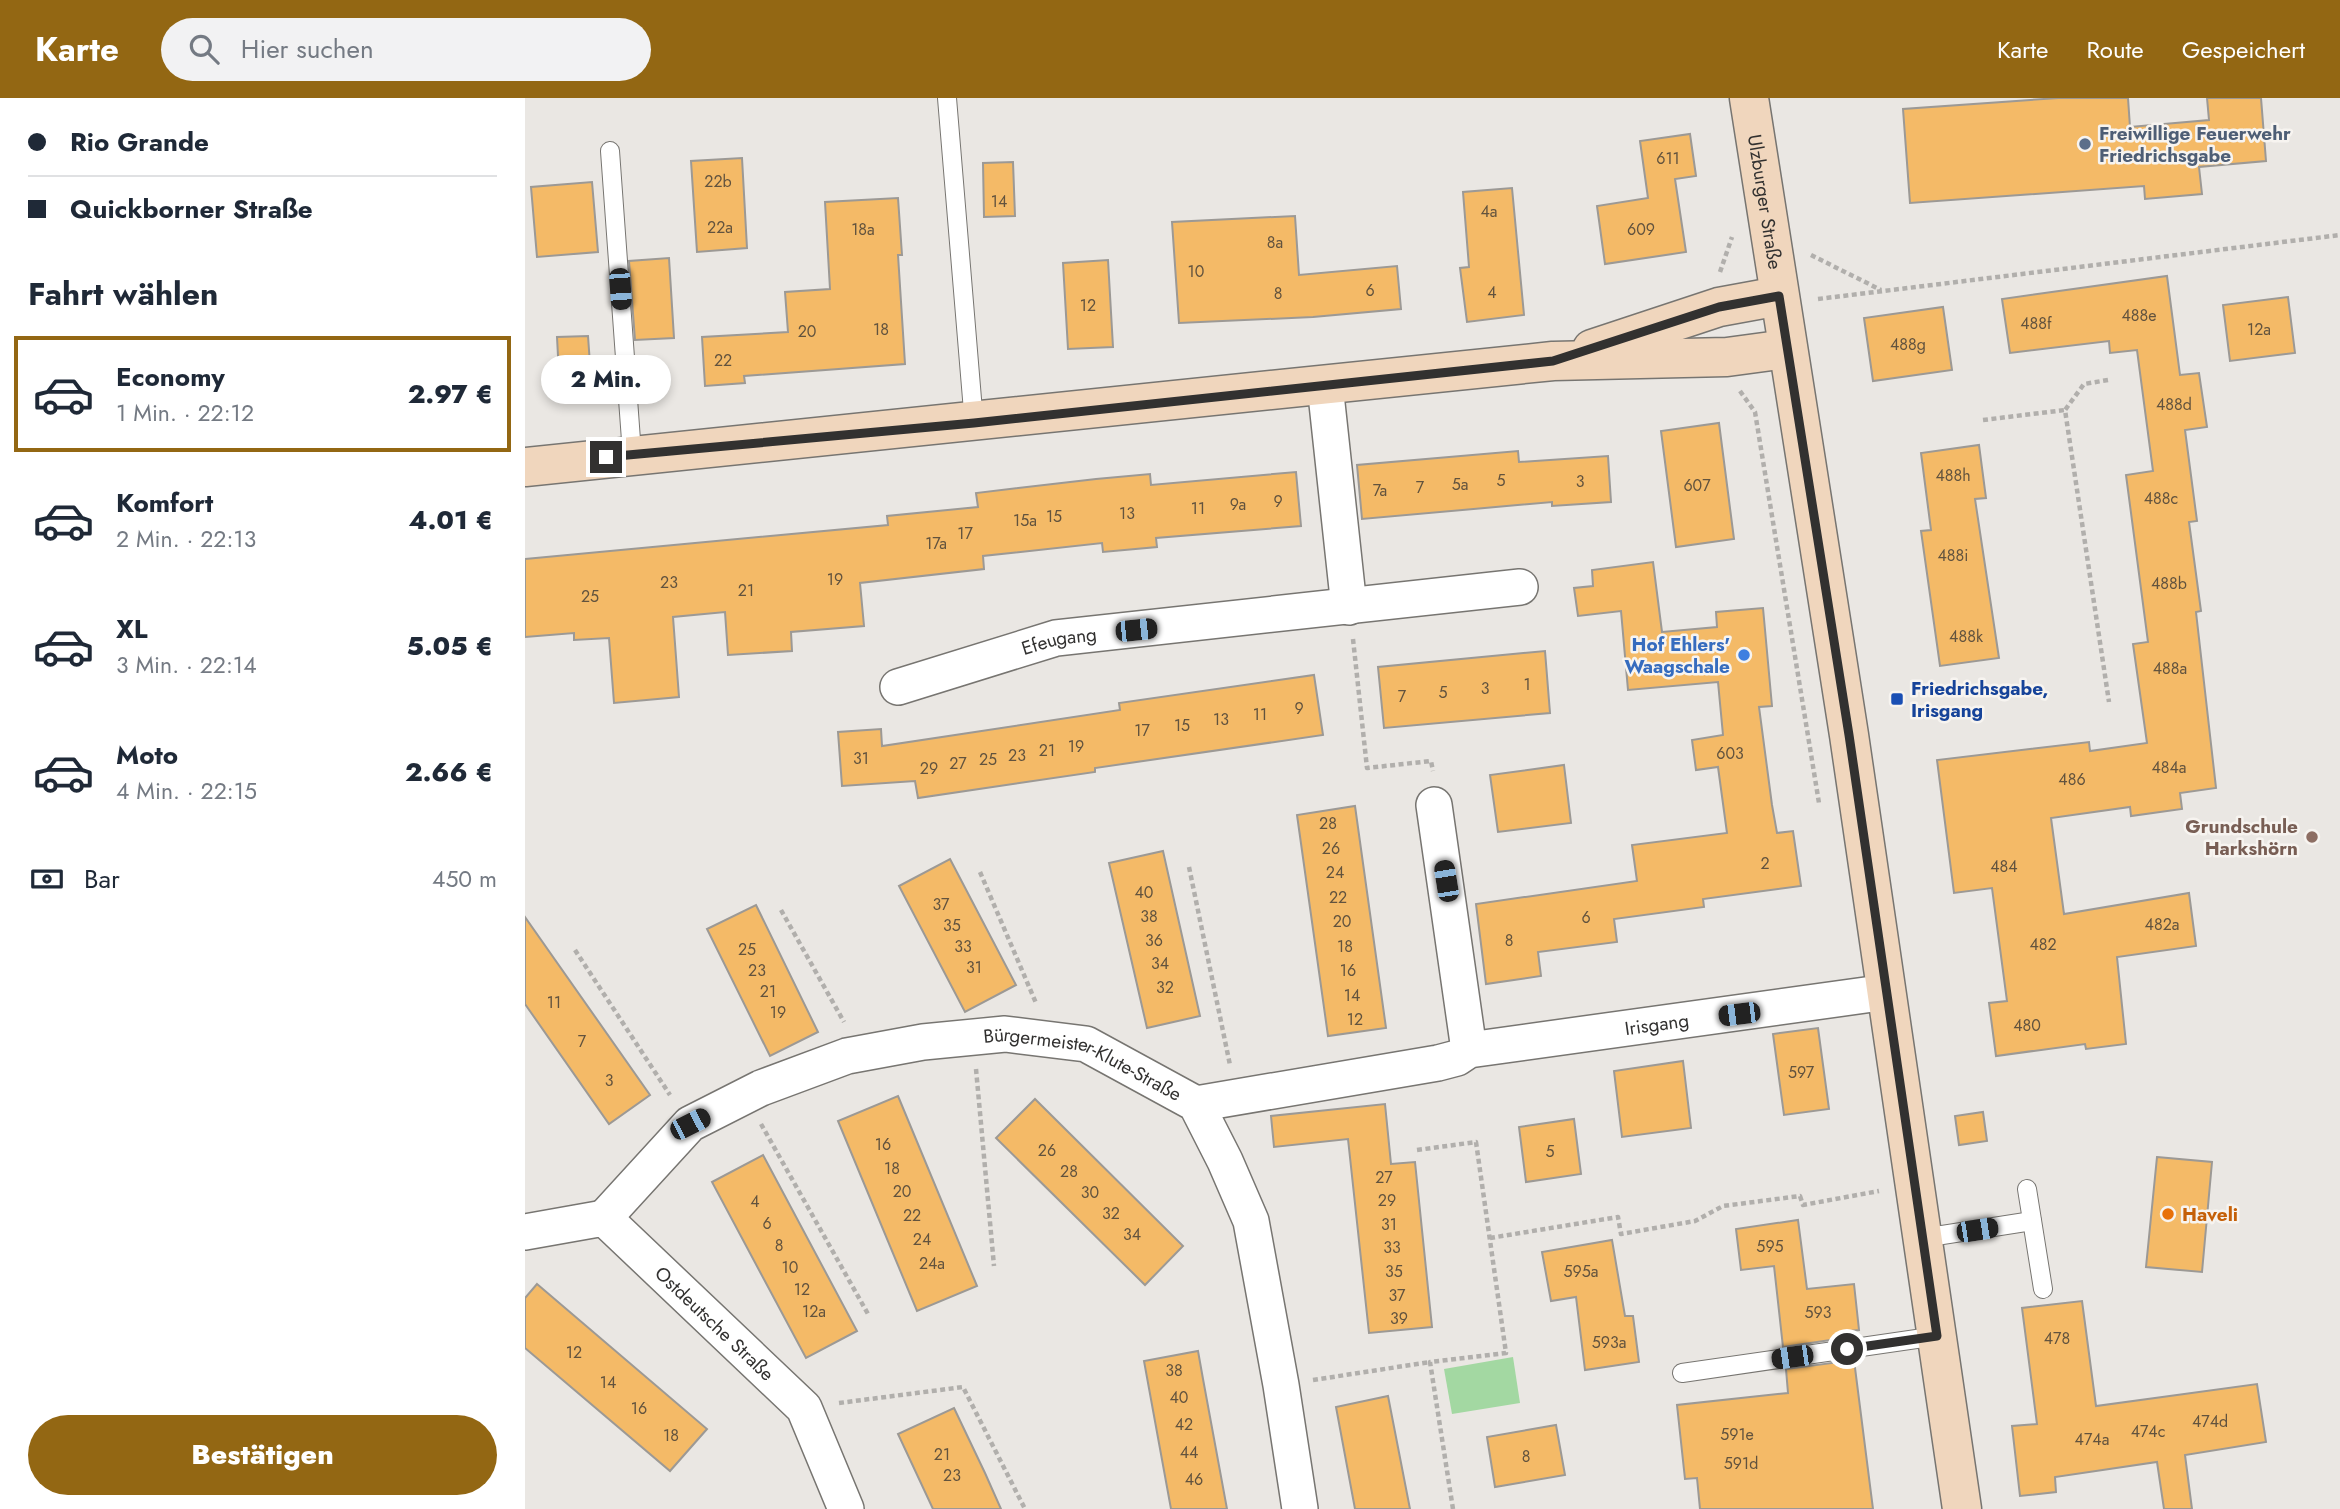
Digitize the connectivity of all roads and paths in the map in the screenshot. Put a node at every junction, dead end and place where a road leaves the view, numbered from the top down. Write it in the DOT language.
graph roads {
  1 [pos="947,98"];
  2 [pos="1749,98"];
  3 [pos="610,151"];
  4 [pos="1733,225"];
  5 [pos="2340,235"];
  6 [pos="1810,255"];
  7 [pos="1719,276"];
  8 [pos="1883,291"];
  9 [pos="1779,296"];
  10 [pos="1818,299"];
  11 [pos="1787,349"];
  12 [pos="1553,361"];
  13 [pos="2108,380"];
  14 [pos="1325,385"];
  15 [pos="1762,402"];
  16 [pos="1750,404"];
  17 [pos="2066,410"];
  18 [pos="1983,420"];
  19 [pos="974,423"];
  20 [pos="632,454"];
  21 [pos="525,467"];
  22 [pos="1520,587"];
  23 [pos="1349,607"];
  24 [pos="898,687"];
  25 [pos="2109,702"];
  26 [pos="1434,805"];
  27 [pos="1189,867"];
  28 [pos="980,872"];
  29 [pos="781,910"];
  30 [pos="575,950"];
  31 [pos="1887,992"];
  32 [pos="973,1037"];
  33 [pos="1052,1040"];
  34 [pos="1469,1050"];
  35 [pos="862,1054"];
  36 [pos="745,1096"];
  37 [pos="1236,1096"];
  38 [pos="1196,1104"];
  39 [pos="690,1124"];
  40 [pos="1417,1150"];
  41 [pos="2027,1189"];
  42 [pos="1879,1191"];
  43 [pos="604,1218"];
  44 [pos="2032,1221"];
  45 [pos="525,1232"];
  46 [pos="1490,1238"];
  47 [pos="1923,1238"];
  48 [pos="994,1266"];
  49 [pos="2043,1289"];
  50 [pos="868,1314"];
  51 [pos="1937,1336"];
  52 [pos="1430,1362"];
  53 [pos="1682,1373"];
  54 [pos="1281,1385"];
  55 [pos="804,1408"];
  56 [pos="846,1509"];
  57 [pos="1025,1509"];
  58 [pos="1300,1509"];
  59 [pos="1453,1509"];
  60 [pos="1962,1509"];
  1 -- 19 [label="lane"];
  2 -- 9 [label="street, Ulzburger Straße"];
  3 -- 20 [label="lane"];
  4 -- 7 [label="path"];
  5 -- 8 [label="path"];
  6 -- 8 [label="path"];
  8 -- 10 [label="path"];
  9 -- 11 [label="street, Ulzburger Straße"];
  9 -- 12 [label="street"];
  11 -- 12 [label="street"];
  11 -- 31 [label="street, Ulzburger Straße"];
  12 -- 14 [label="street"];
  13 -- 17 [label="path"];
  14 -- 19 [label="street"];
  14 -- 23 [label="street"];
  15 -- 16 [label="path"];
  17 -- 18 [label="path"];
  17 -- 25 [label="path"];
  19 -- 20 [label="street"];
  20 -- 21 [label="street"];
  22 -- 23 [label="street, Efeugang"];
  23 -- 24 [label="street, Efeugang"];
  23 -- 26 [label="path"];
  26 -- 34 [label="street"];
  27 -- 37 [label="path"];
  28 -- 33 [label="path"];
  29 -- 35 [label="path"];
  30 -- 39 [label="path"];
  31 -- 34 [label="street, Irisgang"];
  31 -- 47 [label="street, Ulzburger Straße"];
  32 -- 33 [label="street, Bürgermeister-Klute-Straße"];
  32 -- 35 [label="street, Bürgermeister-Klute-Straße"];
  32 -- 48 [label="path"];
  33 -- 38 [label="street, Bürgermeister-Klute-Straße"];
  34 -- 37 [label="street, Irisgang"];
  35 -- 36 [label="street, Bürgermeister-Klute-Straße"];
  36 -- 39 [label="street, Bürgermeister-Klute-Straße"];
  36 -- 50 [label="path"];
  37 -- 38 [label="street, Irisgang"];
  38 -- 54 [label="street, Bürgermeister-Klute-Straße"];
  39 -- 43 [label="street, Bürgermeister-Klute-Straße"];
  40 -- 46 [label="path"];
  41 -- 44 [label="lane"];
  42 -- 46 [label="path"];
  43 -- 45 [label="street"];
  43 -- 55 [label="street, Ostdeutsche Straße"];
  44 -- 47 [label="lane"];
  44 -- 49 [label="lane"];
  46 -- 52 [label="path"];
  47 -- 51 [label="street, Ulzburger Straße"];
  51 -- 53 [label="lane"];
  51 -- 60 [label="street, Ulzburger Straße"];
  52 -- 54 [label="path"];
  52 -- 59 [label="path"];
  54 -- 58 [label="street, Bürgermeister-Klute-Straße"];
  55 -- 56 [label="street, Ostdeutsche Straße"];
  55 -- 57 [label="path"];
}
